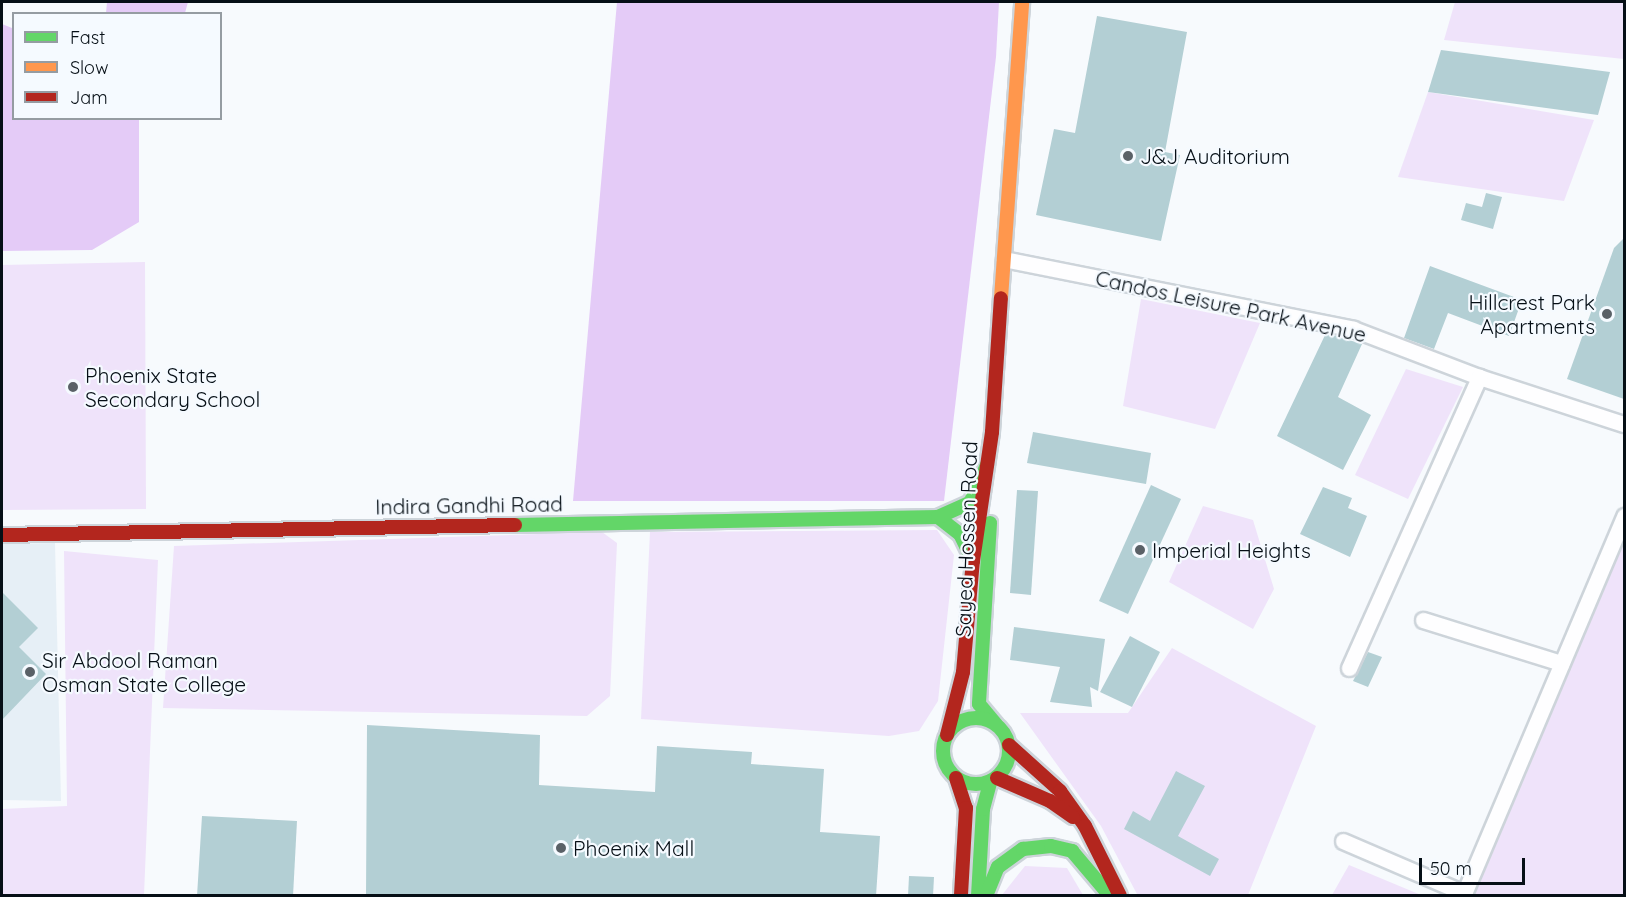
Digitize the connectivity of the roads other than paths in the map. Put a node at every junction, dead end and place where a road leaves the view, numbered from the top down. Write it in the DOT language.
graph roads {
  1 [pos="1022,2"];
  2 [pos="1004,259"];
  3 [pos="1479,377"];
  4 [pos="1624,424"];
  5 [pos="992,432"];
  6 [pos="987,465"];
  7 [pos="1624,516"];
  8 [pos="938,517"];
  9 [pos="2,535"];
  10 [pos="973,561"];
  11 [pos="1423,620"];
  12 [pos="1561,663"];
  13 [pos="1349,668"];
  14 [pos="996,724"];
  15 [pos="947,735"];
  16 [pos="1009,745"];
  17 [pos="956,778"];
  18 [pos="993,780"];
  19 [pos="1086,826"];
  20 [pos="1343,841"];
  21 [pos="1463,894"];
  22 [pos="961,896"];
  23 [pos="978,896"];
  24 [pos="986,896"];
  25 [pos="1110,896"];
  26 [pos="1120,896"];
  1 -- 2 [label="main road"];
  2 -- 3 [label="street, Candos Leisure Park Avenue"];
  2 -- 5 [label="main road"];
  3 -- 4 [label="street, Candos Leisure Park Avenue"];
  3 -- 13 [label="street"];
  5 -- 6 [label="main road, Sayed Hossen Road"];
  5 -- 14 [label="main road, Sayed Hossen Road"];
  6 -- 8 [label="main road, Indira Gandhi Road"];
  6 -- 10 [label="main road, Sayed Hossen Road"];
  7 -- 12 [label="street"];
  8 -- 9 [label="main road, Indira Gandhi Road"];
  8 -- 10 [label="main road"];
  10 -- 15 [label="main road, Sayed Hossen Road"];
  11 -- 12 [label="street"];
  12 -- 21 [label="street"];
  14 -- 15 [label="main road"];
  14 -- 16 [label="main road"];
  15 -- 17 [label="main road"];
  16 -- 18 [label="main road"];
  16 -- 19 [label="main road"];
  17 -- 18 [label="main road"];
  17 -- 22 [label="main road"];
  18 -- 19 [label="main road"];
  18 -- 23 [label="main road"];
  19 -- 26 [label="main road"];
  20 -- 21 [label="street"];
  24 -- 25 [label="main road"];
}
